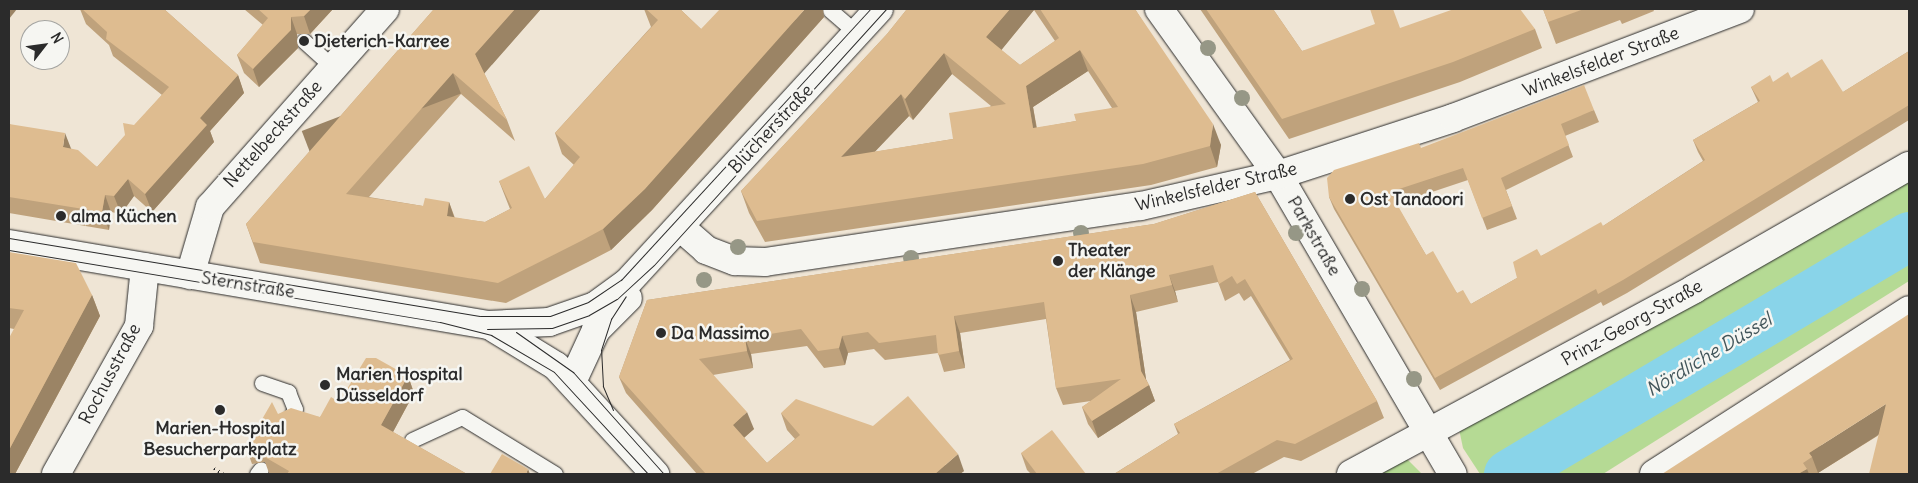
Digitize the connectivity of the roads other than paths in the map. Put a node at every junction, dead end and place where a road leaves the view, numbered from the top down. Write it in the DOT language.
graph roads {
  1 [pos="385,9"];
  2 [pos="879,9"];
  3 [pos="1159,9"];
  4 [pos="1740,9"];
  5 [pos="830,10"];
  6 [pos="858,34"];
  7 [pos="304,41"];
  8 [pos="333,67"];
  9 [pos="1909,166"];
  10 [pos="1278,175"];
  11 [pos="680,227"];
  12 [pos="9,244"];
  13 [pos="663,248"];
  14 [pos="145,267"];
  15 [pos="190,275"];
  16 [pos="1909,310"];
  17 [pos="488,325"];
  18 [pos="572,382"];
  19 [pos="262,383"];
  20 [pos="288,423"];
  21 [pos="1428,433"];
  22 [pos="412,440"];
  23 [pos="1451,471"];
  24 [pos="56,474"];
  25 [pos="555,474"];
  26 [pos="655,474"];
  27 [pos="1351,474"];
  28 [pos="1654,474"];
  1 -- 8 [label="street, Nettelbeckstraße"];
  2 -- 6 [label="street, Blücherstraße"];
  3 -- 10 [label="street, Parkstraße"];
  4 -- 10 [label="street, Winkelsfelder Straße"];
  5 -- 6 [label="lane"];
  6 -- 11 [label="street, Blücherstraße"];
  7 -- 8 [label="lane"];
  8 -- 15 [label="street, Nettelbeckstraße"];
  9 -- 21 [label="street, Prinz-Georg-Straße"];
  10 -- 11 [label="street, Winkelsfelder Straße"];
  10 -- 21 [label="street, Parkstraße"];
  11 -- 13 [label="street, Blücherstraße"];
  12 -- 14 [label="street, Sternstraße"];
  13 -- 17 [label="street, Sternstraße"];
  13 -- 18 [label="street"];
  14 -- 15 [label="street, Sternstraße"];
  14 -- 24 [label="street, Rochusstraße"];
  15 -- 17 [label="street, Sternstraße"];
  16 -- 28 [label="street"];
  17 -- 18 [label="street, Sternstraße"];
  18 -- 26 [label="street, Sternstraße"];
  19 -- 20 [label="lane"];
  21 -- 23 [label="street, Parkstraße"];
  21 -- 27 [label="street, Prinz-Georg-Straße"];
  22 -- 25 [label="lane"];
}
